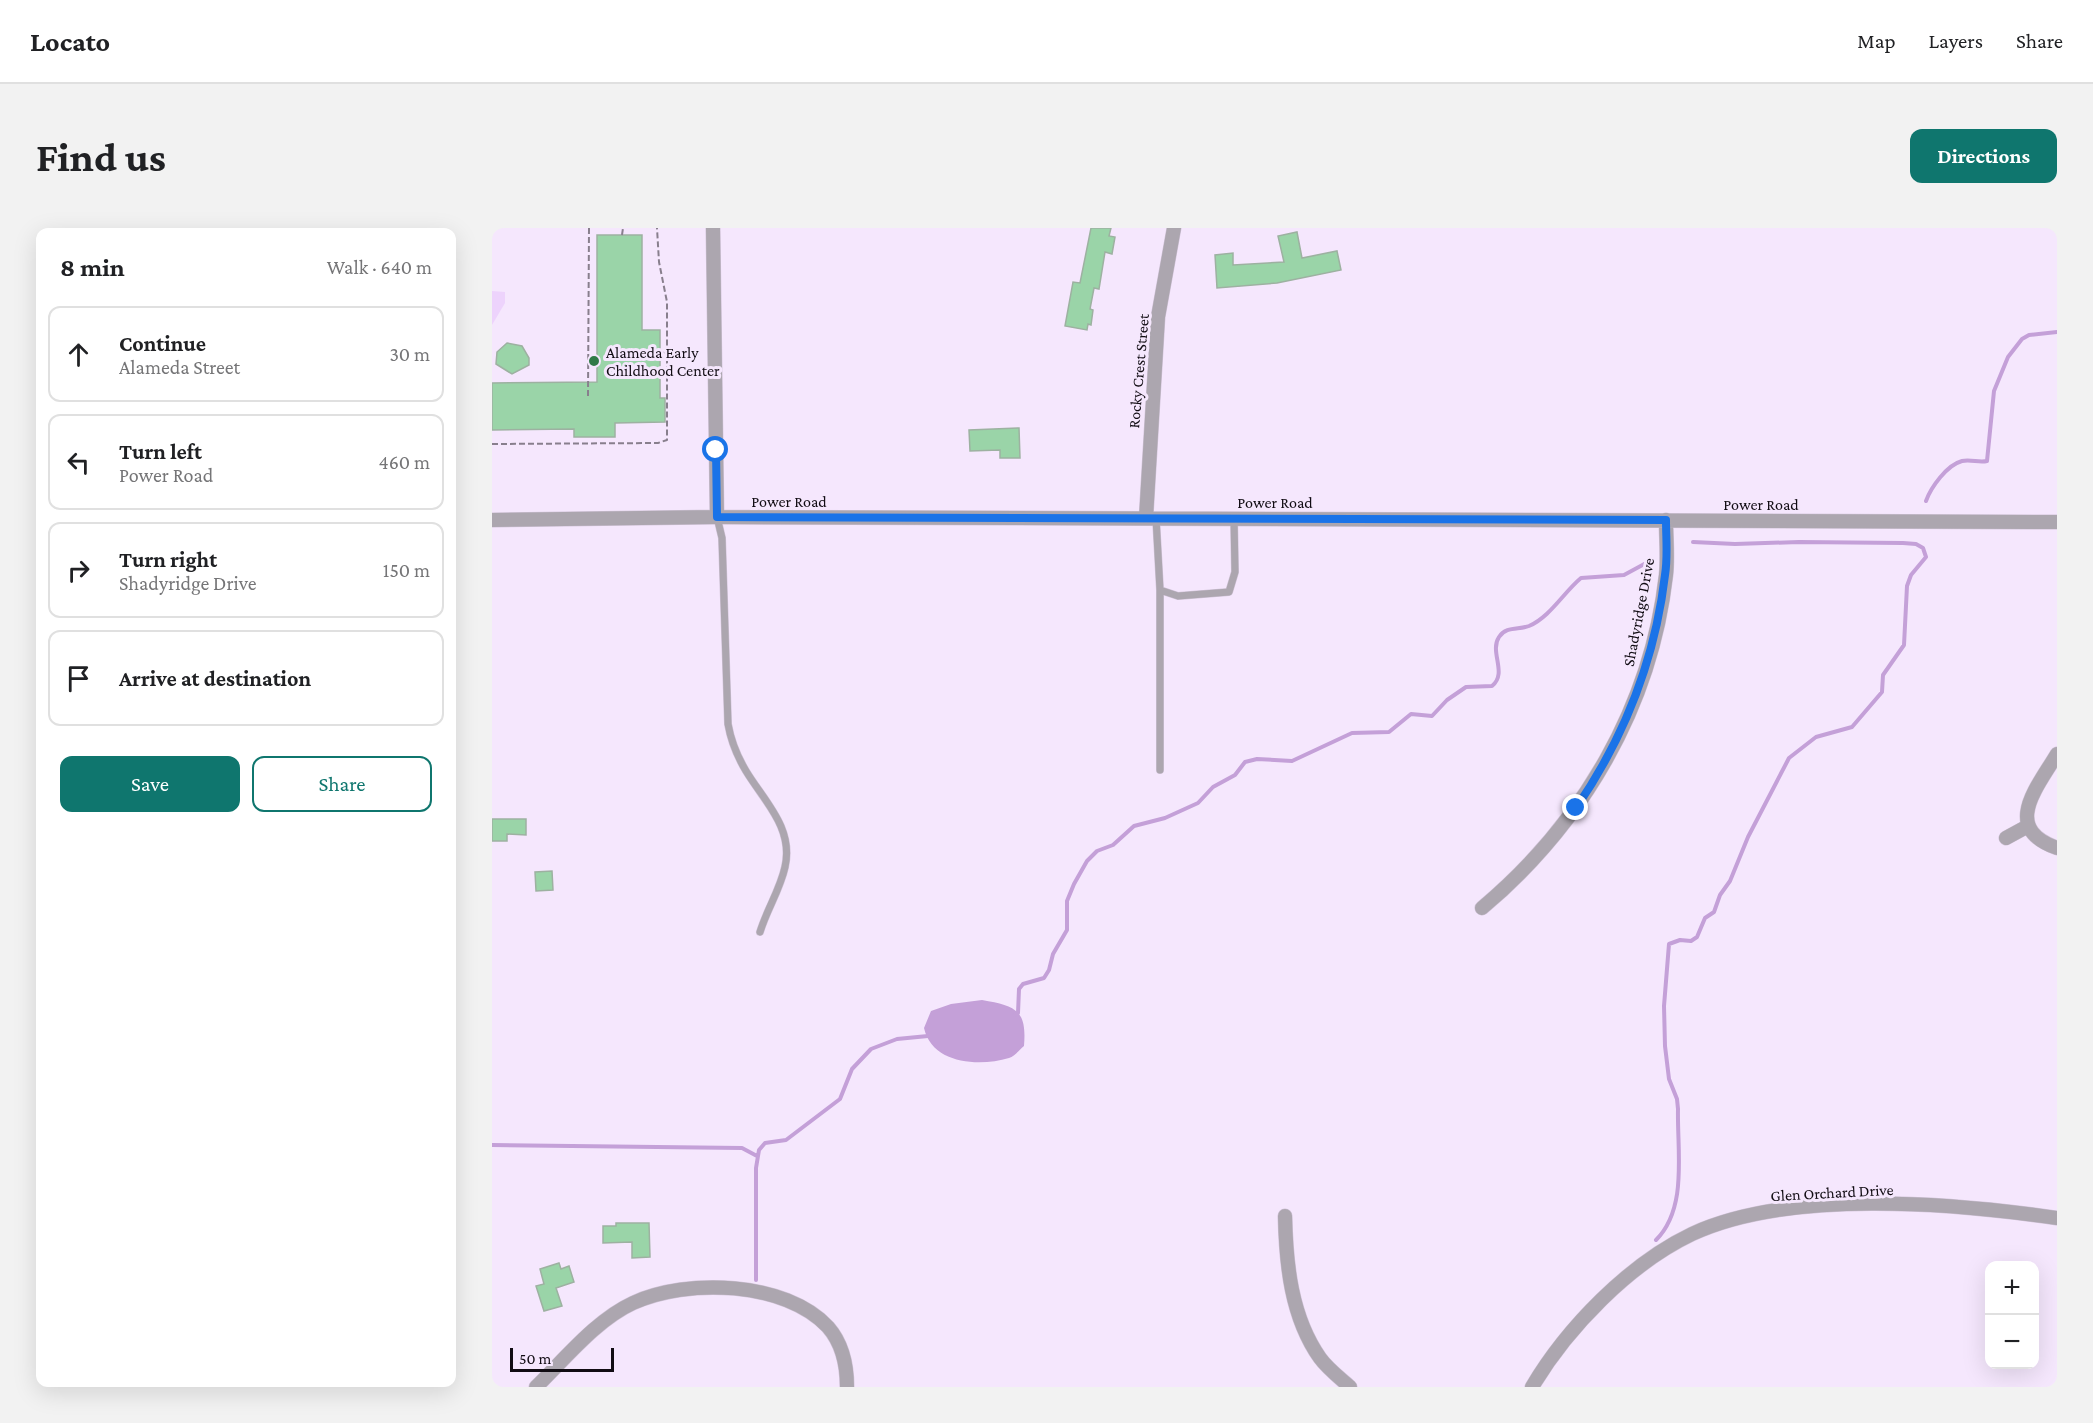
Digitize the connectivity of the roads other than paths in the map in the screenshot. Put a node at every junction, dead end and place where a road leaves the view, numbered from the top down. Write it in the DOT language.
graph roads {
  1 [pos="713,228"];
  2 [pos="1174,228"];
  3 [pos="717,517"];
  4 [pos="1151,518"];
  5 [pos="1234,518"];
  6 [pos="492,520"];
  7 [pos="1666,520"];
  8 [pos="2057,522"];
  9 [pos="1160,590"];
  10 [pos="2057,754"];
  11 [pos="1160,770"];
  12 [pos="2028,825"];
  13 [pos="2006,838"];
  14 [pos="2057,848"];
  15 [pos="1482,908"];
  16 [pos="760,932"];
  17 [pos="1285,1216"];
  18 [pos="2057,1218"];
  19 [pos="536,1387"];
  20 [pos="847,1387"];
  21 [pos="1350,1387"];
  22 [pos="1532,1387"];
  1 -- 3 [label="street"];
  2 -- 4 [label="street, Rocky Crest Street"];
  3 -- 4 [label="street, Power Road"];
  3 -- 6 [label="street, Power Road"];
  3 -- 16 [label="lane"];
  4 -- 5 [label="street, Power Road"];
  4 -- 9 [label="lane"];
  5 -- 7 [label="street, Power Road"];
  5 -- 9 [label="lane"];
  7 -- 8 [label="street, Power Road"];
  7 -- 15 [label="street, Shadyridge Drive"];
  9 -- 11 [label="lane"];
  10 -- 12 [label="street"];
  12 -- 13 [label="street"];
  12 -- 14 [label="street"];
  17 -- 21 [label="street"];
  18 -- 22 [label="street, Glen Orchard Drive"];
  19 -- 20 [label="street"];
}
